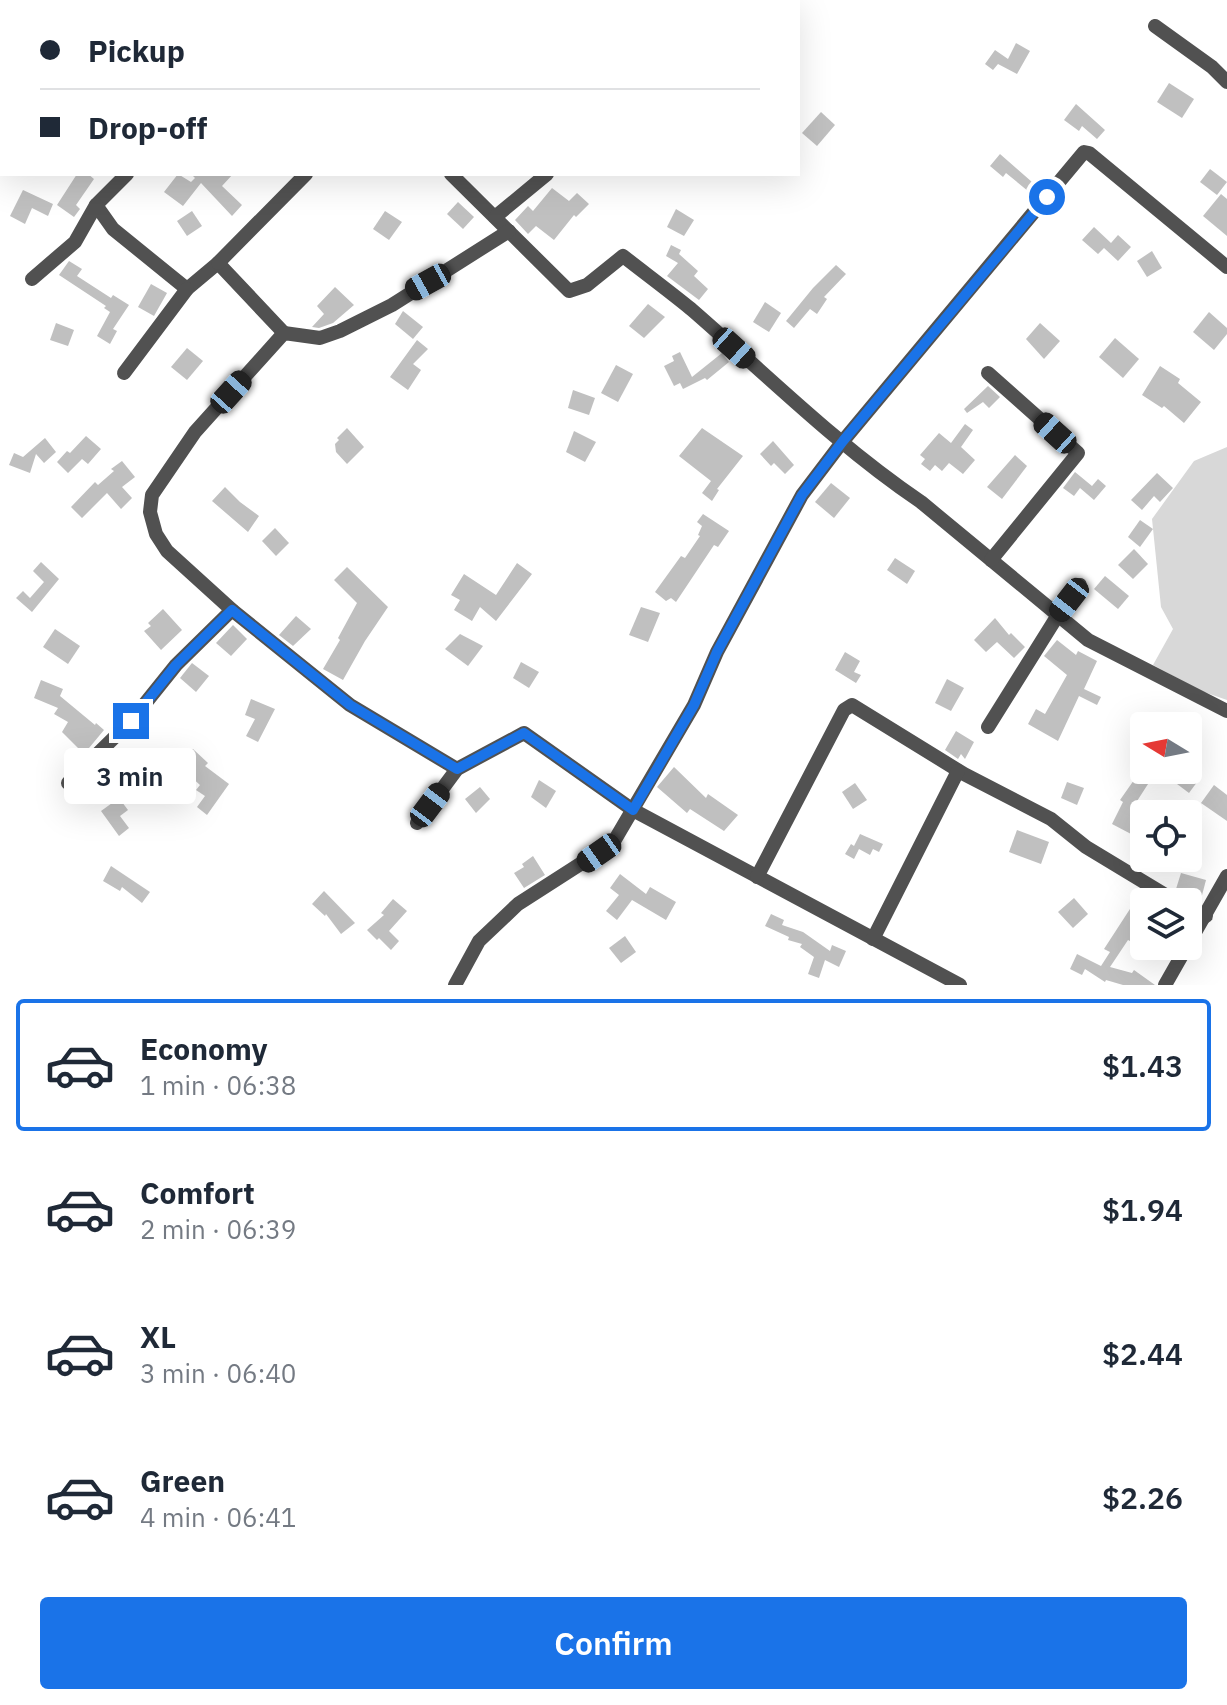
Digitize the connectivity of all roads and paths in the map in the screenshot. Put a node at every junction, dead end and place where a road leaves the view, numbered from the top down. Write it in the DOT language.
graph roads {
  1 [pos="1155,26"];
  2 [pos="1227,82"];
  3 [pos="125,176"];
  4 [pos="304,176"];
  5 [pos="453,176"];
  6 [pos="545,176"];
  7 [pos="96,205"];
  8 [pos="495,217"];
  9 [pos="509,231"];
  10 [pos="218,263"];
  11 [pos="1227,267"];
  12 [pos="32,279"];
  13 [pos="187,289"];
  14 [pos="284,333"];
  15 [pos="124,373"];
  16 [pos="988,373"];
  17 [pos="843,441"];
  18 [pos="991,560"];
  19 [pos="1080,585"];
  20 [pos="232,610"];
  21 [pos="1058,615"];
  22 [pos="1227,711"];
  23 [pos="988,727"];
  24 [pos="457,769"];
  25 [pos="958,771"];
  26 [pos="68,783"];
  27 [pos="633,810"];
  28 [pos="417,823"];
  29 [pos="1227,876"];
  30 [pos="757,877"];
  31 [pos="1154,888"];
  32 [pos="1202,914"];
  33 [pos="1206,916"];
  34 [pos="873,939"];
  35 [pos="455,985"];
  36 [pos="960,985"];
  37 [pos="1165,985"];
  1 -- 2 [label="street"];
  3 -- 7 [label="street"];
  4 -- 10 [label="street"];
  5 -- 8 [label="street"];
  6 -- 8 [label="street"];
  7 -- 12 [label="street"];
  7 -- 13 [label="street"];
  8 -- 9 [label="street"];
  9 -- 14 [label="street"];
  9 -- 17 [label="street"];
  10 -- 13 [label="street"];
  10 -- 14 [label="street"];
  11 -- 17 [label="street"];
  13 -- 15 [label="street"];
  14 -- 20 [label="street"];
  16 -- 18 [label="street"];
  17 -- 18 [label="street"];
  17 -- 27 [label="street"];
  18 -- 21 [label="street"];
  19 -- 21 [label="street"];
  20 -- 24 [label="street"];
  20 -- 26 [label="street"];
  21 -- 22 [label="street"];
  21 -- 23 [label="street"];
  24 -- 27 [label="street"];
  24 -- 28 [label="street"];
  25 -- 30 [label="street"];
  25 -- 31 [label="street"];
  25 -- 34 [label="street"];
  27 -- 30 [label="street"];
  27 -- 35 [label="street"];
  29 -- 33 [label="street"];
  30 -- 34 [label="street"];
  32 -- 33 [label="street"];
  33 -- 37 [label="street"];
  34 -- 36 [label="street"];
}
